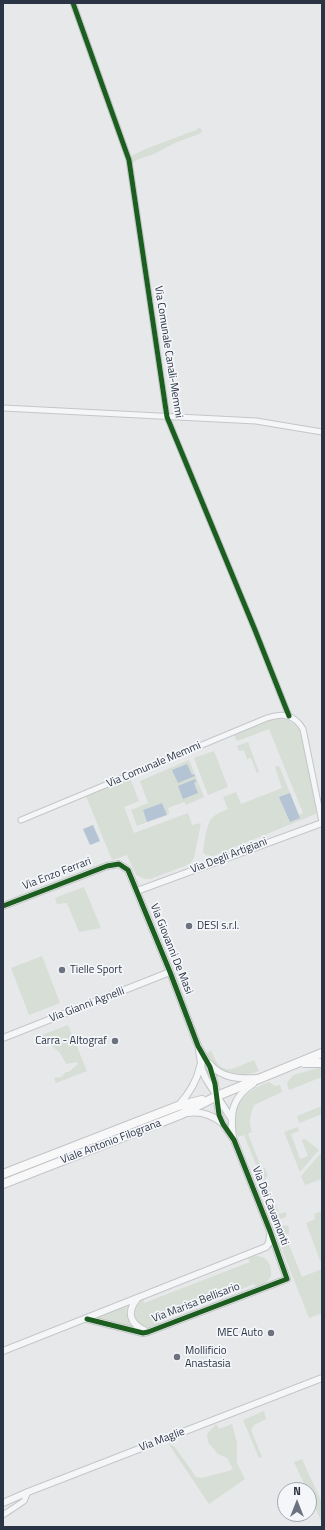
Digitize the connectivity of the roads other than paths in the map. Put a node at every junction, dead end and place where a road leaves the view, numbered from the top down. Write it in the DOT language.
graph roads {
  1 [pos="73,3"];
  2 [pos="3,408"];
  3 [pos="167,417"];
  4 [pos="322,432"];
  5 [pos="289,716"];
  6 [pos="20,820"];
  7 [pos="322,822"];
  8 [pos="119,864"];
  9 [pos="137,891"];
  10 [pos="3,906"];
  11 [pos="170,972"];
  12 [pos="3,1038"];
  13 [pos="322,1053"];
  14 [pos="203,1061"];
  15 [pos="300,1063"];
  16 [pos="322,1063"];
  17 [pos="263,1077"];
  18 [pos="217,1096"];
  19 [pos="178,1106"];
  20 [pos="182,1114"];
  21 [pos="231,1118"];
  22 [pos="223,1124"];
  23 [pos="234,1140"];
  24 [pos="3,1174"];
  25 [pos="3,1184"];
  26 [pos="270,1230"];
  27 [pos="287,1279"];
  28 [pos="138,1298"];
  29 [pos="87,1319"];
  30 [pos="148,1332"];
  31 [pos="3,1351"];
  32 [pos="322,1378"];
  33 [pos="28,1492"];
  34 [pos="10,1500"];
  35 [pos="3,1503"];
  36 [pos="12,1510"];
  37 [pos="3,1515"];
  1 -- 3 [label="street, Via Comunale Canali-Memmi"];
  2 -- 3 [label="street"];
  3 -- 4 [label="street"];
  3 -- 5 [label="street, Via Comunale Canali-Memmi"];
  5 -- 6 [label="street, Via Comunale Memmi"];
  5 -- 7 [label="street"];
  7 -- 9 [label="street, Via Degli Artigiani"];
  8 -- 9 [label="street, Via Giovanni De Masi"];
  8 -- 10 [label="street, Via Enzo Ferrari"];
  9 -- 11 [label="street, Via Giovanni De Masi"];
  11 -- 12 [label="street, Via Gianni Agnelli"];
  11 -- 14 [label="street, Via Giovanni De Masi"];
  13 -- 15 [label="main road, Viale Antonio Filograna"];
  14 -- 17 [label="street"];
  14 -- 18 [label="street"];
  14 -- 19 [label="street"];
  15 -- 16 [label="main road"];
  15 -- 17 [label="main road, Viale Antonio Filograna"];
  17 -- 18 [label="main road, Viale Antonio Filograna"];
  17 -- 21 [label="street"];
  18 -- 19 [label="main road, Viale Antonio Filograna"];
  18 -- 20 [label="main road, Viale Antonio Filograna"];
  18 -- 21 [label="street"];
  18 -- 22 [label="street"];
  19 -- 24 [label="main road, Viale Antonio Filograna"];
  20 -- 22 [label="street"];
  20 -- 25 [label="main road, Viale Antonio Filograna"];
  21 -- 23 [label="street"];
  22 -- 23 [label="street"];
  23 -- 26 [label="street, Via Dei Cavamonti"];
  26 -- 27 [label="street, Via Dei Cavamonti"];
  26 -- 28 [label="street"];
  27 -- 30 [label="street, Via Marisa Bellisario"];
  28 -- 29 [label="street"];
  28 -- 30 [label="street, Via Marisa Bellisario"];
  29 -- 30 [label="street, Via Marisa Bellisario"];
  29 -- 31 [label="street"];
  32 -- 33 [label="street, Via Maglie"];
  33 -- 34 [label="street, Via Maglie"];
  33 -- 36 [label="street"];
  34 -- 35 [label="street, Via Maglie"];
  34 -- 36 [label="street"];
  36 -- 37 [label="street"];
}
